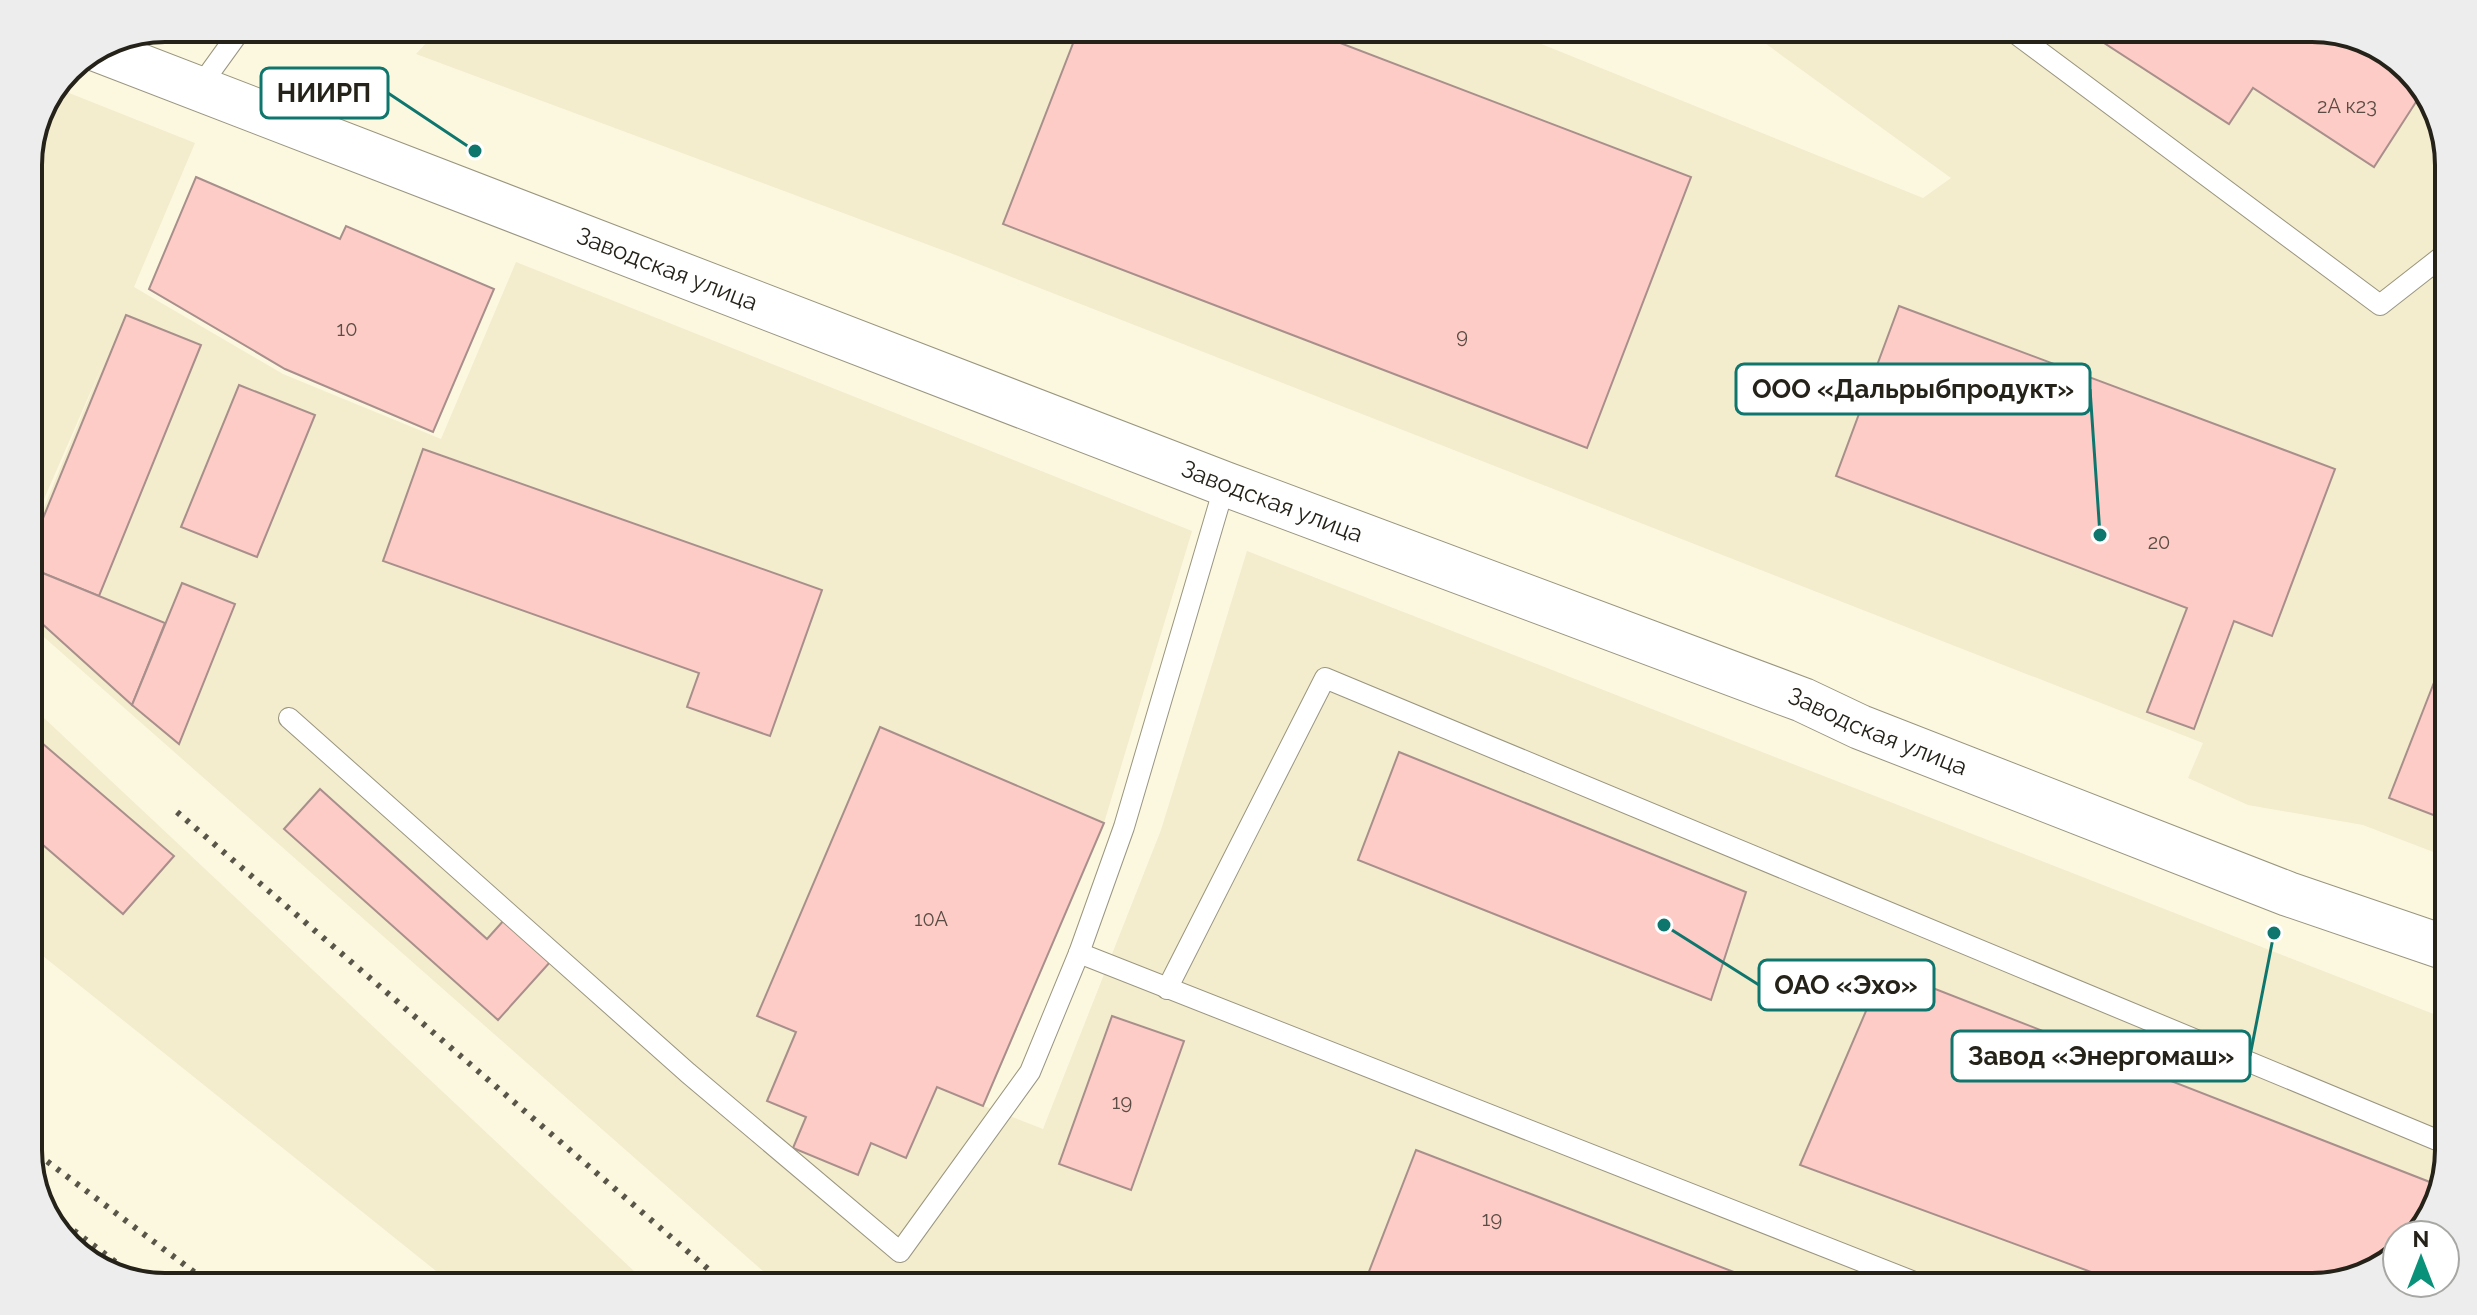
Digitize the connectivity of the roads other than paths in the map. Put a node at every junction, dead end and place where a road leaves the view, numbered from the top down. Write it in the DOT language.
graph roads {
  1 [pos="232,42"];
  2 [pos="2027,42"];
  3 [pos="111,55"];
  4 [pos="198,89"];
  5 [pos="2435,262"];
  6 [pos="1225,484"];
  7 [pos="289,718"];
  8 [pos="2435,944"];
  9 [pos="1079,953"];
  10 [pos="1167,989"];
  11 [pos="2435,1139"];
  12 [pos="1891,1273"];
  1 -- 4 [label="lane"];
  2 -- 5 [label="lane"];
  3 -- 4 [label="street, Заводская улица"];
  4 -- 6 [label="street, Заводская улица"];
  6 -- 8 [label="street, Заводская улица"];
  6 -- 9 [label="lane"];
  7 -- 9 [label="lane"];
  9 -- 10 [label="lane"];
  10 -- 11 [label="lane"];
  10 -- 12 [label="lane"];
}
